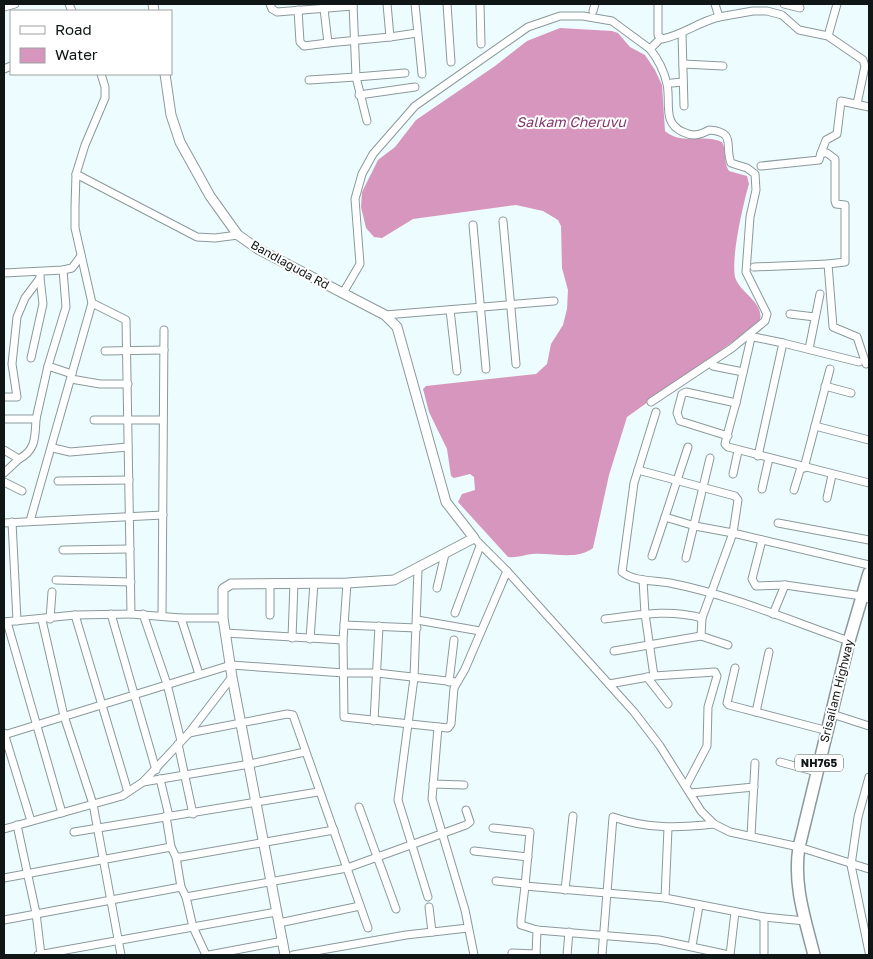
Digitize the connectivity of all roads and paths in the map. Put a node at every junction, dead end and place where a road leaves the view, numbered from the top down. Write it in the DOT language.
graph roads {
  1 [pos="14,4"];
  2 [pos="270,4"];
  3 [pos="387,4"];
  4 [pos="415,4"];
  5 [pos="447,4"];
  6 [pos="480,4"];
  7 [pos="595,4"];
  8 [pos="658,4"];
  9 [pos="715,4"];
  10 [pos="784,4"];
  11 [pos="837,4"];
  12 [pos="353,5"];
  13 [pos="4,8"];
  14 [pos="800,8"];
  15 [pos="324,9"];
  16 [pos="298,10"];
  17 [pos="592,11"];
  18 [pos="782,16"];
  19 [pos="719,17"];
  20 [pos="417,33"];
  21 [pos="682,34"];
  22 [pos="828,36"];
  23 [pos="390,37"];
  24 [pos="660,39"];
  25 [pos="356,41"];
  26 [pos="328,43"];
  27 [pos="481,44"];
  28 [pos="650,49"];
  29 [pos="451,62"];
  30 [pos="683,64"];
  31 [pos="723,66"];
  32 [pos="406,73"];
  33 [pos="422,74"];
  34 [pos="101,75"];
  35 [pos="165,75"];
  36 [pos="356,76"];
  37 [pos="309,80"];
  38 [pos="683,82"];
  39 [pos="672,83"];
  40 [pos="415,87"];
  41 [pos="359,95"];
  42 [pos="857,104"];
  43 [pos="684,106"];
  44 [pos="869,107"];
  45 [pos="367,121"];
  46 [pos="822,153"];
  47 [pos="761,166"];
  48 [pos="76,174"];
  49 [pos="503,221"];
  50 [pos="472,225"];
  51 [pos="238,235"];
  52 [pos="81,256"];
  53 [pos="828,264"];
  54 [pos="754,267"];
  55 [pos="63,270"];
  56 [pos="4,273"];
  57 [pos="40,275"];
  58 [pos="343,293"];
  59 [pos="820,294"];
  60 [pos="554,301"];
  61 [pos="92,303"];
  62 [pos="512,305"];
  63 [pos="479,308"];
  64 [pos="450,310"];
  65 [pos="790,314"];
  66 [pos="385,315"];
  67 [pos="815,317"];
  68 [pos="164,330"];
  69 [pos="782,343"];
  70 [pos="127,350"];
  71 [pos="164,350"];
  72 [pos="808,350"];
  73 [pos="105,351"];
  74 [pos="31,358"];
  75 [pos="859,362"];
  76 [pos="869,363"];
  77 [pos="516,364"];
  78 [pos="48,366"];
  79 [pos="713,366"];
  80 [pos="486,369"];
  81 [pos="830,369"];
  82 [pos="457,371"];
  83 [pos="743,372"];
  84 [pos="72,376"];
  85 [pos="128,384"];
  86 [pos="825,386"];
  87 [pos="851,393"];
  88 [pos="4,397"];
  89 [pos="651,402"];
  90 [pos="736,403"];
  91 [pos="656,412"];
  92 [pos="36,419"];
  93 [pos="4,420"];
  94 [pos="94,420"];
  95 [pos="129,420"];
  96 [pos="163,420"];
  97 [pos="815,426"];
  98 [pos="728,436"];
  99 [pos="869,440"];
  100 [pos="128,447"];
  101 [pos="688,447"];
  102 [pos="53,448"];
  103 [pos="4,450"];
  104 [pos="738,451"];
  105 [pos="758,456"];
  106 [pos="710,458"];
  107 [pos="769,458"];
  108 [pos="19,459"];
  109 [pos="802,468"];
  110 [pos="638,470"];
  111 [pos="4,473"];
  112 [pos="733,474"];
  113 [pos="832,475"];
  114 [pos="130,480"];
  115 [pos="676,480"];
  116 [pos="58,481"];
  117 [pos="4,482"];
  118 [pos="869,483"];
  119 [pos="703,489"];
  120 [pos="762,489"];
  121 [pos="794,490"];
  122 [pos="22,491"];
  123 [pos="827,498"];
  124 [pos="163,515"];
  125 [pos="130,516"];
  126 [pos="665,517"];
  127 [pos="30,521"];
  128 [pos="12,522"];
  129 [pos="4,523"];
  130 [pos="778,523"];
  131 [pos="695,526"];
  132 [pos="733,533"];
  133 [pos="474,538"];
  134 [pos="762,540"];
  135 [pos="869,540"];
  136 [pos="480,546"];
  137 [pos="130,549"];
  138 [pos="62,550"];
  139 [pos="445,554"];
  140 [pos="652,556"];
  141 [pos="686,558"];
  142 [pos="869,566"];
  143 [pos="418,569"];
  144 [pos="507,571"];
  145 [pos="869,573"];
  146 [pos="56,580"];
  147 [pos="643,580"];
  148 [pos="130,582"];
  149 [pos="270,583"];
  150 [pos="294,583"];
  151 [pos="314,583"];
  152 [pos="347,583"];
  153 [pos="785,585"];
  154 [pos="437,588"];
  155 [pos="52,592"];
  156 [pos="710,593"];
  157 [pos="866,598"];
  158 [pos="455,613"];
  159 [pos="111,614"];
  160 [pos="131,614"];
  161 [pos="143,614"];
  162 [pos="644,614"];
  163 [pos="773,614"];
  164 [pos="270,615"];
  165 [pos="75,616"];
  166 [pos="162,616"];
  167 [pos="181,618"];
  168 [pos="223,618"];
  169 [pos="702,618"];
  170 [pos="46,619"];
  171 [pos="605,619"];
  172 [pos="17,621"];
  173 [pos="5,622"];
  174 [pos="417,624"];
  175 [pos="344,625"];
  176 [pos="379,626"];
  177 [pos="480,631"];
  178 [pos="225,633"];
  179 [pos="701,636"];
  180 [pos="292,638"];
  181 [pos="310,639"];
  182 [pos="343,640"];
  183 [pos="454,640"];
  184 [pos="849,641"];
  185 [pos="650,644"];
  186 [pos="728,645"];
  187 [pos="614,651"];
  188 [pos="769,652"];
  189 [pos="231,664"];
  190 [pos="735,668"];
  191 [pos="377,673"];
  192 [pos="199,674"];
  193 [pos="344,674"];
  194 [pos="651,676"];
  195 [pos="232,677"];
  196 [pos="414,678"];
  197 [pos="452,682"];
  198 [pos="167,684"];
  199 [pos="609,684"];
  200 [pos="133,695"];
  201 [pos="668,704"];
  202 [pos="101,705"];
  203 [pos="756,712"];
  204 [pos="832,714"];
  205 [pos="64,716"];
  206 [pos="374,722"];
  207 [pos="241,723"];
  208 [pos="36,725"];
  209 [pos="409,725"];
  210 [pos="869,726"];
  211 [pos="438,727"];
  212 [pos="828,731"];
  213 [pos="189,733"];
  214 [pos="4,734"];
  215 [pos="180,743"];
  216 [pos="305,752"];
  217 [pos="780,762"];
  218 [pos="755,763"];
  219 [pos="250,764"];
  220 [pos="156,770"];
  221 [pos="817,772"];
  222 [pos="185,775"];
  223 [pos="869,777"];
  224 [pos="160,779"];
  225 [pos="143,782"];
  226 [pos="433,784"];
  227 [pos="464,785"];
  228 [pos="686,786"];
  229 [pos="754,787"];
  230 [pos="128,792"];
  231 [pos="318,792"];
  232 [pos="691,794"];
  233 [pos="258,803"];
  234 [pos="93,804"];
  235 [pos="359,807"];
  236 [pos="466,810"];
  237 [pos="62,813"];
  238 [pos="193,814"];
  239 [pos="168,816"];
  240 [pos="573,816"];
  241 [pos="31,821"];
  242 [pos="714,824"];
  243 [pos="17,825"];
  244 [pos="98,828"];
  245 [pos="493,828"];
  246 [pos="668,828"];
  247 [pos="4,829"];
  248 [pos="334,830"];
  249 [pos="74,832"];
  250 [pos="441,833"];
  251 [pos="751,836"];
  252 [pos="266,843"];
  253 [pos="411,846"];
  254 [pos="171,847"];
  255 [pos="799,847"];
  256 [pos="474,851"];
  257 [pos="176,857"];
  258 [pos="528,857"];
  259 [pos="378,858"];
  260 [pos="104,860"];
  261 [pos="851,865"];
  262 [pos="347,868"];
  263 [pos="869,869"];
  264 [pos="28,874"];
  265 [pos="4,878"];
  266 [pos="496,881"];
  267 [pos="272,883"];
  268 [pos="525,885"];
  269 [pos="181,887"];
  270 [pos="565,890"];
  271 [pos="607,893"];
  272 [pos="186,897"];
  273 [pos="428,898"];
  274 [pos="665,898"];
  275 [pos="111,900"];
  276 [pos="360,906"];
  277 [pos="699,906"];
  278 [pos="429,908"];
  279 [pos="396,909"];
  280 [pos="276,912"];
  281 [pos="735,912"];
  282 [pos="36,914"];
  283 [pos="764,917"];
  284 [pos="4,920"];
  285 [pos="806,921"];
  286 [pos="279,923"];
  287 [pos="193,927"];
  288 [pos="368,928"];
  289 [pos="468,928"];
  290 [pos="537,930"];
  291 [pos="432,932"];
  292 [pos="569,932"];
  293 [pos="604,934"];
  294 [pos="118,941"];
  295 [pos="282,941"];
  296 [pos="692,946"];
  297 [pos="512,952"];
  298 [pos="869,952"];
  299 [pos="536,954"];
  300 [pos="40,955"];
  301 [pos="121,955"];
  302 [pos="207,955"];
  303 [pos="286,955"];
  304 [pos="293,955"];
  305 [pos="474,955"];
  306 [pos="567,955"];
  307 [pos="602,955"];
  308 [pos="730,955"];
  309 [pos="764,955"];
  310 [pos="814,955"];
  1 -- 13 [label="street"];
  2 -- 16 [label="street"];
  3 -- 23 [label="street"];
  4 -- 20 [label="street"];
  5 -- 29 [label="street"];
  6 -- 27 [label="street"];
  7 -- 17 [label="street"];
  8 -- 24 [label="street"];
  9 -- 19 [label="street"];
  10 -- 14 [label="street"];
  10 -- 18 [label="street"];
  11 -- 22 [label="street"];
  12 -- 15 [label="street"];
  12 -- 25 [label="street"];
  15 -- 16 [label="street"];
  15 -- 26 [label="street"];
  16 -- 26 [label="street"];
  18 -- 19 [label="street"];
  18 -- 22 [label="street"];
  19 -- 21 [label="street"];
  20 -- 23 [label="street"];
  20 -- 33 [label="street"];
  21 -- 24 [label="street"];
  21 -- 30 [label="street"];
  22 -- 42 [label="street"];
  23 -- 25 [label="street"];
  24 -- 28 [label="street"];
  25 -- 26 [label="street"];
  25 -- 36 [label="street"];
  28 -- 58 [label="street"];
  28 -- 89 [label="street"];
  30 -- 31 [label="street"];
  30 -- 38 [label="street"];
  32 -- 36 [label="street"];
  34 -- 48 [label="street"];
  35 -- 51 [label="street, Bandlaguda Rd"];
  36 -- 37 [label="street"];
  36 -- 41 [label="street"];
  38 -- 39 [label="street"];
  38 -- 43 [label="street"];
  40 -- 41 [label="street"];
  41 -- 45 [label="street"];
  42 -- 44 [label="street"];
  42 -- 46 [label="street"];
  46 -- 47 [label="street"];
  46 -- 53 [label="street"];
  48 -- 51 [label="street"];
  48 -- 52 [label="street"];
  49 -- 62 [label="street"];
  50 -- 63 [label="street"];
  51 -- 58 [label="street, Bandlaguda Rd"];
  52 -- 55 [label="street"];
  52 -- 61 [label="street"];
  53 -- 54 [label="street"];
  53 -- 76 [label="street"];
  55 -- 57 [label="street"];
  55 -- 78 [label="street"];
  56 -- 57 [label="street"];
  57 -- 74 [label="street"];
  57 -- 88 [label="street"];
  58 -- 66 [label="street, Bandlaguda Rd"];
  59 -- 67 [label="street"];
  60 -- 62 [label="street"];
  61 -- 70 [label="street"];
  61 -- 84 [label="street"];
  62 -- 63 [label="street"];
  62 -- 77 [label="street"];
  63 -- 64 [label="street"];
  63 -- 80 [label="street"];
  64 -- 66 [label="street"];
  64 -- 82 [label="street"];
  65 -- 67 [label="street"];
  66 -- 133 [label="street"];
  67 -- 72 [label="street"];
  68 -- 71 [label="street"];
  69 -- 72 [label="street"];
  69 -- 83 [label="street"];
  69 -- 105 [label="street"];
  70 -- 71 [label="street"];
  70 -- 73 [label="street"];
  70 -- 85 [label="street"];
  71 -- 96 [label="street"];
  72 -- 75 [label="street"];
  78 -- 84 [label="street"];
  78 -- 92 [label="street"];
  79 -- 83 [label="street"];
  81 -- 86 [label="street"];
  83 -- 90 [label="street"];
  84 -- 85 [label="street"];
  84 -- 102 [label="street"];
  85 -- 95 [label="street"];
  86 -- 87 [label="street"];
  86 -- 97 [label="street"];
  90 -- 98 [label="street"];
  90 -- 98 [label="street"];
  91 -- 110 [label="street"];
  92 -- 93 [label="street"];
  92 -- 108 [label="street"];
  94 -- 95 [label="street"];
  95 -- 96 [label="street"];
  95 -- 100 [label="street"];
  96 -- 124 [label="street"];
  97 -- 99 [label="street"];
  97 -- 109 [label="street"];
  98 -- 104 [label="street"];
  100 -- 102 [label="street"];
  100 -- 114 [label="street"];
  101 -- 115 [label="street"];
  102 -- 127 [label="street"];
  103 -- 108 [label="street"];
  104 -- 105 [label="street"];
  104 -- 112 [label="street"];
  105 -- 107 [label="street"];
  106 -- 119 [label="street"];
  107 -- 109 [label="street"];
  107 -- 120 [label="street"];
  108 -- 111 [label="street"];
  109 -- 113 [label="street"];
  109 -- 121 [label="street"];
  110 -- 115 [label="street"];
  110 -- 147 [label="street"];
  113 -- 118 [label="street"];
  113 -- 123 [label="street"];
  114 -- 116 [label="street"];
  114 -- 125 [label="street"];
  115 -- 119 [label="street"];
  115 -- 126 [label="street"];
  117 -- 122 [label="street"];
  119 -- 131 [label="street"];
  119 -- 132 [label="street"];
  124 -- 125 [label="street"];
  124 -- 166 [label="street"];
  125 -- 127 [label="street"];
  125 -- 137 [label="street"];
  126 -- 131 [label="street"];
  126 -- 140 [label="street"];
  127 -- 128 [label="street"];
  128 -- 129 [label="street"];
  128 -- 172 [label="street"];
  130 -- 135 [label="street"];
  131 -- 132 [label="street"];
  131 -- 141 [label="street"];
  132 -- 134 [label="street"];
  132 -- 156 [label="street"];
  133 -- 136 [label="street"];
  133 -- 139 [label="street"];
  134 -- 142 [label="street"];
  134 -- 153 [label="street"];
  136 -- 144 [label="street"];
  136 -- 158 [label="street"];
  137 -- 138 [label="street"];
  137 -- 148 [label="street"];
  139 -- 143 [label="street"];
  139 -- 154 [label="street"];
  143 -- 152 [label="street"];
  143 -- 174 [label="street"];
  144 -- 177 [label="street"];
  144 -- 199 [label="street"];
  145 -- 157 [label="highway, Srisailam Highway / NH765"];
  146 -- 148 [label="street"];
  147 -- 156 [label="street"];
  147 -- 162 [label="street"];
  148 -- 160 [label="street"];
  149 -- 150 [label="street"];
  149 -- 164 [label="street"];
  149 -- 168 [label="street"];
  150 -- 151 [label="street"];
  150 -- 180 [label="street"];
  151 -- 152 [label="street"];
  151 -- 181 [label="street"];
  152 -- 175 [label="street"];
  153 -- 157 [label="street"];
  153 -- 163 [label="street"];
  155 -- 170 [label="street"];
  156 -- 163 [label="street"];
  156 -- 169 [label="street"];
  157 -- 184 [label="highway, Srisailam Highway / NH765"];
  159 -- 160 [label="street"];
  159 -- 165 [label="street"];
  159 -- 200 [label="street"];
  160 -- 161 [label="street"];
  161 -- 166 [label="street"];
  161 -- 198 [label="street"];
  162 -- 169 [label="street"];
  162 -- 171 [label="street"];
  162 -- 185 [label="street"];
  163 -- 184 [label="street"];
  165 -- 170 [label="street"];
  165 -- 202 [label="street"];
  166 -- 167 [label="street"];
  167 -- 168 [label="street"];
  167 -- 192 [label="street"];
  168 -- 178 [label="street"];
  169 -- 179 [label="street"];
  170 -- 172 [label="street"];
  170 -- 205 [label="street"];
  172 -- 173 [label="street"];
  173 -- 208 [label="street"];
  174 -- 176 [label="street"];
  174 -- 177 [label="street"];
  174 -- 196 [label="street"];
  175 -- 176 [label="street"];
  175 -- 182 [label="street"];
  176 -- 191 [label="street"];
  177 -- 197 [label="street"];
  178 -- 180 [label="street"];
  178 -- 189 [label="street"];
  179 -- 185 [label="street"];
  179 -- 186 [label="street"];
  180 -- 181 [label="street"];
  181 -- 182 [label="street"];
  182 -- 193 [label="street"];
  183 -- 197 [label="street"];
  184 -- 204 [label="highway, Srisailam Highway / NH765"];
  185 -- 187 [label="street"];
  185 -- 194 [label="street"];
  188 -- 203 [label="street"];
  189 -- 192 [label="street"];
  189 -- 193 [label="street"];
  189 -- 195 [label="street"];
  190 -- 203 [label="street"];
  191 -- 193 [label="street"];
  191 -- 196 [label="street"];
  191 -- 206 [label="street"];
  192 -- 198 [label="street"];
  193 -- 206 [label="street"];
  194 -- 199 [label="street"];
  194 -- 201 [label="street"];
  194 -- 228 [label="street"];
  195 -- 207 [label="street"];
  195 -- 213 [label="street"];
  196 -- 197 [label="street"];
  196 -- 209 [label="street"];
  197 -- 211 [label="street"];
  198 -- 200 [label="street"];
  198 -- 215 [label="street"];
  199 -- 228 [label="street"];
  200 -- 202 [label="street"];
  200 -- 220 [label="street"];
  202 -- 205 [label="street"];
  202 -- 230 [label="street"];
  203 -- 212 [label="street"];
  204 -- 210 [label="street"];
  204 -- 212 [label="highway, Srisailam Highway / NH765"];
  205 -- 208 [label="street"];
  205 -- 234 [label="street"];
  206 -- 209 [label="street"];
  207 -- 213 [label="street"];
  207 -- 216 [label="street"];
  207 -- 219 [label="street"];
  208 -- 214 [label="street"];
  208 -- 237 [label="street"];
  209 -- 211 [label="street"];
  209 -- 253 [label="street"];
  211 -- 226 [label="street"];
  212 -- 221 [label="highway, Srisailam Highway / NH765"];
  213 -- 215 [label="street"];
  214 -- 241 [label="street"];
  215 -- 220 [label="street"];
  215 -- 222 [label="street"];
  216 -- 219 [label="street"];
  216 -- 231 [label="street"];
  217 -- 221 [label="street"];
  218 -- 229 [label="street"];
  219 -- 222 [label="street"];
  219 -- 233 [label="street"];
  220 -- 225 [label="street"];
  221 -- 255 [label="highway, Srisailam Highway / NH765"];
  222 -- 224 [label="street"];
  222 -- 238 [label="street"];
  223 -- 261 [label="street"];
  224 -- 225 [label="street"];
  224 -- 239 [label="street"];
  225 -- 230 [label="street"];
  226 -- 227 [label="street"];
  226 -- 250 [label="street"];
  228 -- 232 [label="street"];
  229 -- 232 [label="street"];
  229 -- 251 [label="street"];
  230 -- 234 [label="street"];
  231 -- 233 [label="street"];
  231 -- 248 [label="street"];
  232 -- 242 [label="street"];
  233 -- 238 [label="street"];
  233 -- 252 [label="street"];
  234 -- 237 [label="street"];
  234 -- 244 [label="street"];
  235 -- 259 [label="street"];
  236 -- 250 [label="street"];
  237 -- 241 [label="street"];
  238 -- 239 [label="street"];
  239 -- 244 [label="street"];
  239 -- 254 [label="street"];
  240 -- 270 [label="street"];
  241 -- 243 [label="street"];
  242 -- 246 [label="street"];
  242 -- 251 [label="street"];
  243 -- 247 [label="street"];
  243 -- 264 [label="street"];
  244 -- 249 [label="street"];
  244 -- 260 [label="street"];
  245 -- 258 [label="street"];
  246 -- 271 [label="street"];
  246 -- 274 [label="street"];
  248 -- 252 [label="street"];
  248 -- 262 [label="street"];
  250 -- 253 [label="street"];
  250 -- 289 [label="street"];
  251 -- 255 [label="street"];
  252 -- 257 [label="street"];
  252 -- 267 [label="street"];
  253 -- 259 [label="street"];
  253 -- 273 [label="street"];
  254 -- 257 [label="street"];
  254 -- 260 [label="street"];
  255 -- 261 [label="street"];
  255 -- 285 [label="highway, Srisailam Highway / NH765"];
  256 -- 258 [label="street"];
  257 -- 269 [label="street"];
  258 -- 268 [label="street"];
  259 -- 262 [label="street"];
  259 -- 279 [label="street"];
  260 -- 264 [label="street"];
  260 -- 275 [label="street"];
  261 -- 263 [label="street"];
  261 -- 298 [label="street"];
  262 -- 267 [label="street"];
  262 -- 276 [label="street"];
  264 -- 265 [label="street"];
  264 -- 282 [label="street"];
  266 -- 268 [label="street"];
  267 -- 272 [label="street"];
  267 -- 280 [label="street"];
  268 -- 270 [label="street"];
  268 -- 290 [label="street"];
  269 -- 272 [label="street"];
  269 -- 275 [label="street"];
  270 -- 271 [label="street"];
  271 -- 274 [label="street"];
  271 -- 293 [label="street"];
  272 -- 287 [label="street"];
  274 -- 277 [label="street"];
  275 -- 282 [label="street"];
  275 -- 294 [label="street"];
  276 -- 286 [label="street"];
  276 -- 288 [label="street"];
  277 -- 281 [label="street"];
  277 -- 296 [label="street"];
  278 -- 291 [label="street"];
  280 -- 286 [label="street"];
  280 -- 287 [label="street"];
  281 -- 283 [label="street"];
  281 -- 308 [label="street"];
  282 -- 284 [label="street"];
  282 -- 300 [label="street"];
  283 -- 285 [label="street"];
  283 -- 309 [label="street"];
  285 -- 310 [label="highway, Srisailam Highway / NH765"];
  286 -- 295 [label="street"];
  287 -- 294 [label="street"];
  287 -- 302 [label="street"];
  289 -- 291 [label="street"];
  289 -- 305 [label="street"];
  290 -- 292 [label="street"];
  290 -- 299 [label="street"];
  291 -- 304 [label="street"];
  292 -- 293 [label="street"];
  292 -- 306 [label="street"];
  293 -- 296 [label="street"];
  293 -- 307 [label="street"];
  294 -- 300 [label="street"];
  294 -- 301 [label="street"];
  295 -- 302 [label="street"];
  295 -- 303 [label="street"];
  296 -- 308 [label="street"];
  297 -- 299 [label="street"];
}
